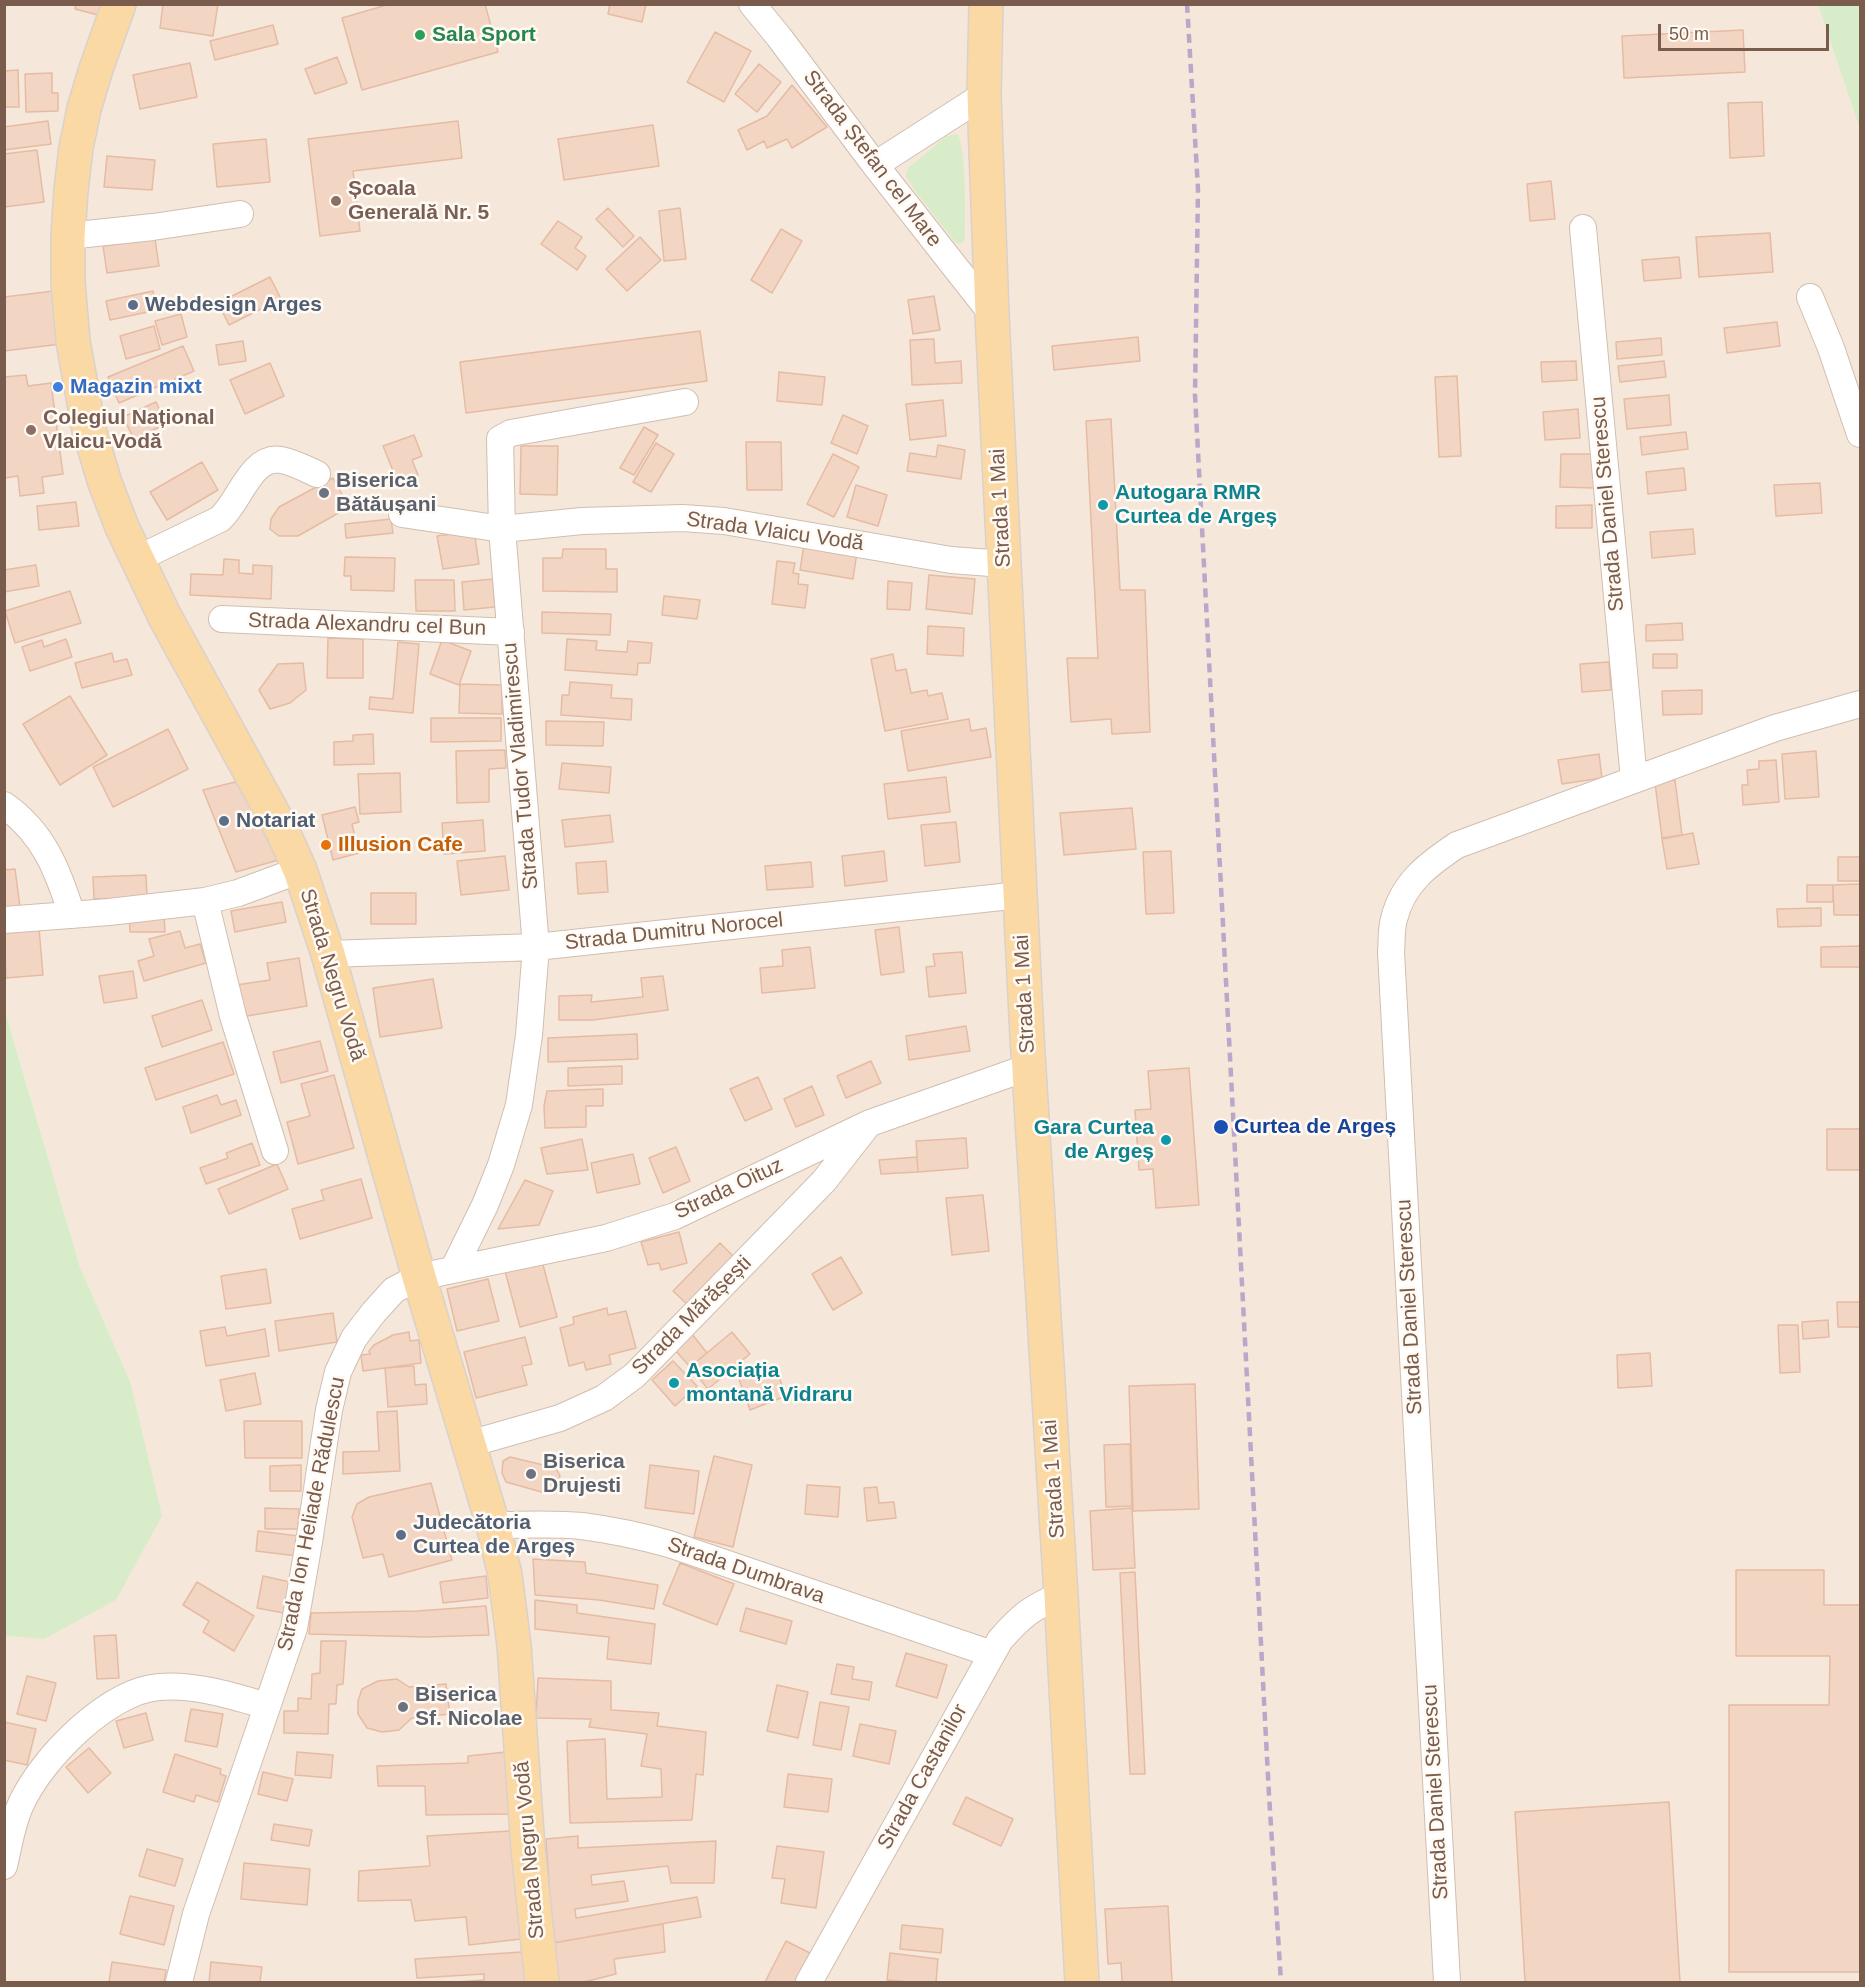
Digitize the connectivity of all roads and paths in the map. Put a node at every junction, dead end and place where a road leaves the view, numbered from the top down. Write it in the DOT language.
graph roads {
  1 [pos="119,4"];
  2 [pos="752,4"];
  3 [pos="986,4"];
  4 [pos="984,95"];
  5 [pos="875,165"];
  6 [pos="240,214"];
  7 [pos="1583,228"];
  8 [pos="68,236"];
  9 [pos="1810,297"];
  10 [pos="992,314"];
  11 [pos="685,402"];
  12 [pos="1860,434"];
  13 [pos="317,474"];
  14 [pos="402,514"];
  15 [pos="502,529"];
  16 [pos="137,559"];
  17 [pos="1004,564"];
  18 [pos="222,619"];
  19 [pos="511,632"];
  20 [pos="1860,704"];
  21 [pos="1634,780"];
  22 [pos="4,805"];
  23 [pos="300,870"];
  24 [pos="1020,895"];
  25 [pos="205,901"];
  26 [pos="72,915"];
  27 [pos="4,920"];
  28 [pos="536,947"];
  29 [pos="328,954"];
  30 [pos="1029,1067"];
  31 [pos="870,1123"];
  32 [pos="275,1151"];
  33 [pos="801,1155"];
  34 [pos="824,1181"];
  35 [pos="454,1268"];
  36 [pos="419,1277"];
  37 [pos="469,1444"];
  38 [pos="493,1525"];
  39 [pos="1061,1595"];
  40 [pos="992,1654"];
  41 [pos="267,1706"];
  42 [pos="4,1866"];
  43 [pos="179,1983"];
  44 [pos="542,1983"];
  45 [pos="809,1983"];
  46 [pos="1082,1983"];
  47 [pos="1447,1983"];
  1 -- 8 [label="main road, Strada Negru Vodă"];
  2 -- 5 [label="street, Strada Ștefan cel Mare"];
  3 -- 4 [label="main road, Strada 1 Mai"];
  4 -- 5 [label="street"];
  4 -- 10 [label="main road, Strada 1 Mai"];
  5 -- 10 [label="street, Strada Ștefan cel Mare"];
  6 -- 8 [label="street"];
  7 -- 21 [label="street, Strada Daniel Sterescu"];
  8 -- 16 [label="main road, Strada Negru Vodă"];
  9 -- 12 [label="street"];
  10 -- 17 [label="main road, Strada 1 Mai"];
  11 -- 15 [label="street, Strada Tudor Vladimirescu"];
  13 -- 16 [label="street"];
  14 -- 15 [label="street, Strada Vlaicu Vodă"];
  15 -- 17 [label="street, Strada Vlaicu Vodă"];
  15 -- 19 [label="street, Strada Tudor Vladimirescu"];
  16 -- 23 [label="main road, Strada Negru Vodă"];
  17 -- 24 [label="main road, Strada 1 Mai"];
  18 -- 19 [label="street, Strada Alexandru cel Bun"];
  19 -- 28 [label="street, Strada Tudor Vladimirescu"];
  20 -- 21 [label="street, Strada Daniel Sterescu"];
  21 -- 47 [label="street, Strada Daniel Sterescu"];
  22 -- 26 [label="street"];
  23 -- 25 [label="street"];
  23 -- 29 [label="main road, Strada Negru Vodă"];
  24 -- 28 [label="street, Strada Dumitru Norocel"];
  24 -- 30 [label="main road, Strada 1 Mai"];
  25 -- 26 [label="street"];
  25 -- 32 [label="street"];
  26 -- 27 [label="street"];
  28 -- 29 [label="street, Strada Dumitru Norocel"];
  28 -- 35 [label="street, Strada Tudor Vladimirescu"];
  29 -- 36 [label="main road, Strada Negru Vodă"];
  30 -- 31 [label="street, Strada Oituz"];
  30 -- 39 [label="main road, Strada 1 Mai"];
  31 -- 33 [label="street, Strada Oituz"];
  31 -- 34 [label="street, Strada Mărășești"];
  33 -- 34 [label="street"];
  33 -- 35 [label="street, Strada Oituz"];
  34 -- 37 [label="street, Strada Mărășești"];
  35 -- 36 [label="street, Strada Oituz"];
  36 -- 37 [label="main road, Strada Negru Vodă"];
  36 -- 41 [label="street, Strada Ion Heliade Rădulescu"];
  37 -- 38 [label="main road, Strada Negru Vodă"];
  38 -- 40 [label="street, Strada Dumbrava"];
  38 -- 44 [label="main road, Strada Negru Vodă"];
  39 -- 40 [label="street, Strada Castanilor"];
  39 -- 46 [label="main road, Strada 1 Mai"];
  40 -- 45 [label="street, Strada Castanilor"];
  41 -- 42 [label="street"];
  41 -- 43 [label="street, Strada Ion Heliade Rădulescu"];
}
